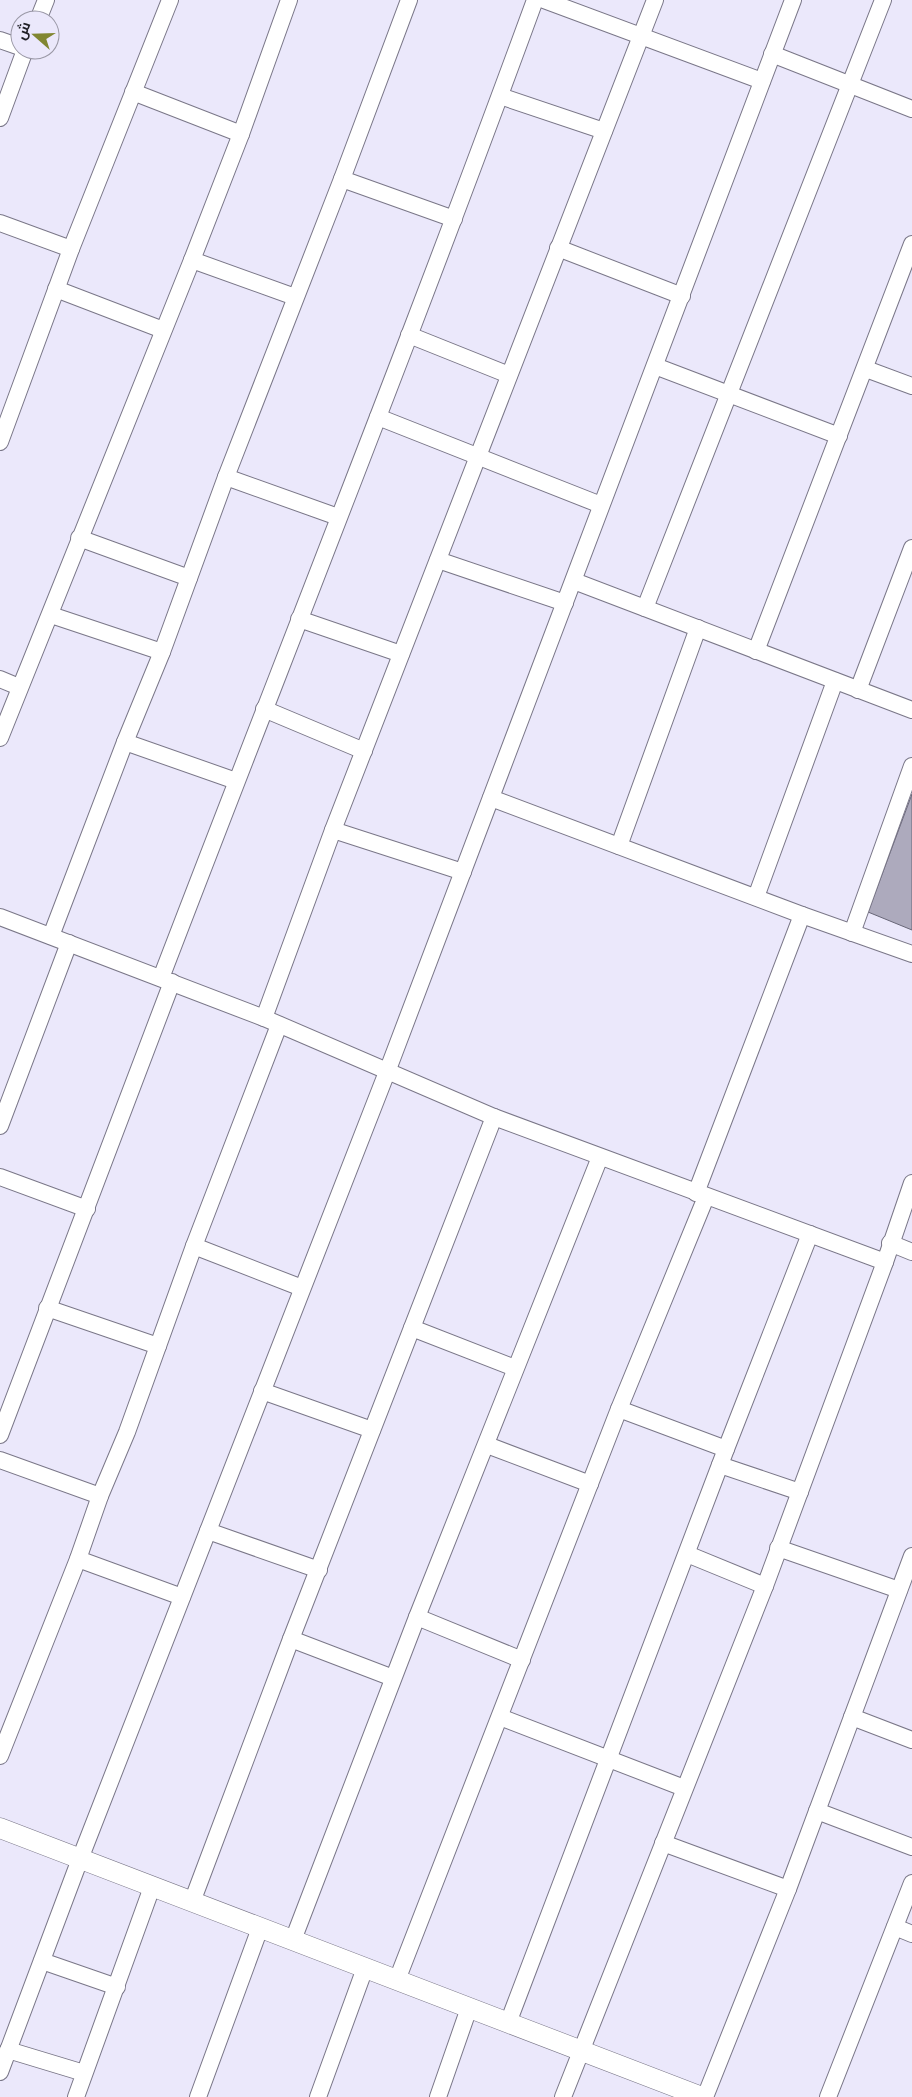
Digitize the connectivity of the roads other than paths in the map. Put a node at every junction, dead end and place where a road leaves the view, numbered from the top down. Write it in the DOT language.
graph roads {
  1 [pos="170,0"];
  2 [pos="290,0"];
  3 [pos="408,0"];
  4 [pos="535,0"];
  5 [pos="544,0"];
  6 [pos="655,0"];
  7 [pos="792,0"];
  8 [pos="884,0"];
  9 [pos="640,37"];
  10 [pos="772,54"];
  11 [pos="21,60"];
  12 [pos="762,81"];
  13 [pos="850,85"];
  14 [pos="134,92"];
  15 [pos="500,96"];
  16 [pos="912,109"];
  17 [pos="0,118"];
  18 [pos="604,131"];
  19 [pos="241,134"];
  20 [pos="342,179"];
  21 [pos="454,219"];
  22 [pos="0,223"];
  23 [pos="912,244"];
  24 [pos="71,248"];
  25 [pos="558,248"];
  26 [pos="192,260"];
  27 [pos="56,289"];
  28 [pos="682,296"];
  29 [pos="295,297"];
  30 [pos="163,330"];
  31 [pos="409,334"];
  32 [pos="655,366"];
  33 [pos="866,369"];
  34 [pos="510,375"];
  35 [pos="912,386"];
  36 [pos="729,394"];
  37 [pos="378,417"];
  38 [pos="839,436"];
  39 [pos="0,442"];
  40 [pos="477,456"];
  41 [pos="226,478"];
  42 [pos="601,505"];
  43 [pos="338,517"];
  44 [pos="79,538"];
  45 [pos="912,548"];
  46 [pos="438,560"];
  47 [pos="189,578"];
  48 [pos="574,581"];
  49 [pos="566,603"];
  50 [pos="645,608"];
  51 [pos="51,615"];
  52 [pos="299,618"];
  53 [pos="698,628"];
  54 [pos="756,650"];
  55 [pos="162,652"];
  56 [pos="401,654"];
  57 [pos="0,679"];
  58 [pos="835,681"];
  59 [pos="19,687"];
  60 [pos="858,690"];
  61 [pos="264,709"];
  62 [pos="912,710"];
  63 [pos="0,738"];
  64 [pos="125,742"];
  65 [pos="364,751"];
  66 [pos="912,766"];
  67 [pos="236,781"];
  68 [pos="491,798"];
  69 [pos="333,830"];
  70 [pos="619,846"];
  71 [pos="463,872"];
  72 [pos="756,897"];
  73 [pos="802,915"];
  74 [pos="0,917"];
  75 [pos="852,933"];
  76 [pos="51,936"];
  77 [pos="69,943"];
  78 [pos="912,954"];
  79 [pos="167,980"];
  80 [pos="264,1018"];
  81 [pos="279,1024"];
  82 [pos="387,1072"];
  83 [pos="494,1117"];
  84 [pos="0,1126"];
  85 [pos="600,1157"];
  86 [pos="0,1177"];
  87 [pos="912,1183"];
  88 [pos="701,1195"];
  89 [pos="87,1209"];
  90 [pos="810,1234"];
  91 [pos="890,1243"];
  92 [pos="194,1246"];
  93 [pos="912,1252"];
  94 [pos="885,1262"];
  95 [pos="302,1288"];
  96 [pos="47,1308"];
  97 [pos="412,1328"];
  98 [pos="158,1346"];
  99 [pos="515,1368"];
  100 [pos="262,1391"];
  101 [pos="620,1409"];
  102 [pos="372,1430"];
  103 [pos="0,1435"];
  104 [pos="487,1445"];
  105 [pos="723,1457"];
  106 [pos="0,1460"];
  107 [pos="590,1484"];
  108 [pos="800,1492"];
  109 [pos="100,1496"];
  110 [pos="208,1531"];
  111 [pos="778,1548"];
  112 [pos="686,1554"];
  113 [pos="912,1556"];
  114 [pos="78,1559"];
  115 [pos="319,1570"];
  116 [pos="765,1586"];
  117 [pos="899,1590"];
  118 [pos="182,1597"];
  119 [pos="417,1617"];
  120 [pos="291,1639"];
  121 [pos="522,1660"];
  122 [pos="393,1678"];
  123 [pos="500,1717"];
  124 [pos="852,1717"];
  125 [pos="912,1740"];
  126 [pos="0,1756"];
  127 [pos="608,1759"];
  128 [pos="684,1788"];
  129 [pos="817,1811"];
  130 [pos="0,1828"];
  131 [pos="663,1843"];
  132 [pos="912,1847"];
  133 [pos="80,1859"];
  134 [pos="912,1883"];
  135 [pos="152,1887"];
  136 [pos="788,1889"];
  137 [pos="192,1902"];
  138 [pos="895,1927"];
  139 [pos="260,1928"];
  140 [pos="912,1934"];
  141 [pos="293,1940"];
  142 [pos="42,1961"];
  143 [pos="365,1968"];
  144 [pos="397,1980"];
  145 [pos="117,1987"];
  146 [pos="469,2008"];
  147 [pos="508,2023"];
  148 [pos="8,2050"];
  149 [pos="580,2051"];
  150 [pos="0,2072"];
  151 [pos="84,2073"];
  152 [pos="679,2093"];
  153 [pos="76,2097"];
  154 [pos="198,2097"];
  155 [pos="318,2097"];
  156 [pos="438,2097"];
  157 [pos="563,2097"];
  158 [pos="703,2097"];
  159 [pos="828,2097"];
  1 -- 14 [label="street"];
  2 -- 19 [label="street"];
  3 -- 20 [label="street"];
  4 -- 15 [label="street"];
  5 -- 9 [label="street"];
  6 -- 9 [label="street"];
  7 -- 10 [label="street"];
  8 -- 13 [label="street"];
  9 -- 12 [label="street"];
  9 -- 18 [label="street"];
  10 -- 12 [label="street"];
  10 -- 13 [label="street"];
  11 -- 17 [label="street"];
  12 -- 28 [label="street"];
  13 -- 16 [label="street"];
  13 -- 36 [label="street"];
  14 -- 19 [label="street"];
  14 -- 24 [label="street"];
  15 -- 18 [label="street"];
  15 -- 21 [label="street"];
  18 -- 25 [label="street"];
  19 -- 26 [label="street"];
  20 -- 21 [label="street"];
  20 -- 29 [label="street"];
  21 -- 31 [label="street"];
  22 -- 24 [label="street"];
  23 -- 33 [label="street"];
  24 -- 27 [label="street"];
  25 -- 28 [label="street"];
  25 -- 34 [label="street"];
  26 -- 29 [label="street"];
  26 -- 30 [label="street"];
  27 -- 30 [label="street"];
  27 -- 39 [label="street"];
  28 -- 32 [label="street"];
  29 -- 41 [label="street"];
  30 -- 44 [label="street"];
  31 -- 34 [label="street"];
  31 -- 37 [label="street"];
  32 -- 36 [label="street"];
  32 -- 42 [label="street"];
  33 -- 35 [label="street"];
  33 -- 38 [label="street"];
  34 -- 40 [label="street"];
  36 -- 38 [label="street"];
  36 -- 50 [label="street"];
  37 -- 40 [label="street"];
  37 -- 43 [label="street"];
  38 -- 54 [label="street"];
  40 -- 42 [label="street"];
  40 -- 46 [label="street"];
  41 -- 43 [label="street"];
  41 -- 47 [label="street"];
  42 -- 48 [label="street"];
  43 -- 52 [label="street"];
  44 -- 47 [label="street"];
  44 -- 51 [label="street"];
  45 -- 60 [label="street"];
  46 -- 49 [label="street"];
  46 -- 56 [label="street"];
  47 -- 55 [label="street"];
  48 -- 49 [label="street"];
  48 -- 50 [label="street"];
  49 -- 68 [label="street"];
  50 -- 53 [label="street"];
  51 -- 55 [label="street"];
  51 -- 59 [label="street"];
  52 -- 56 [label="street"];
  52 -- 61 [label="street"];
  53 -- 54 [label="street"];
  53 -- 70 [label="street"];
  54 -- 58 [label="street"];
  55 -- 64 [label="street"];
  56 -- 65 [label="street"];
  57 -- 59 [label="street"];
  58 -- 60 [label="street"];
  58 -- 72 [label="street"];
  59 -- 63 [label="street"];
  60 -- 62 [label="street"];
  61 -- 65 [label="street"];
  61 -- 67 [label="street"];
  64 -- 67 [label="street"];
  64 -- 76 [label="street"];
  65 -- 69 [label="street"];
  66 -- 75 [label="street"];
  67 -- 79 [label="street"];
  68 -- 70 [label="street"];
  68 -- 71 [label="street"];
  69 -- 71 [label="street"];
  69 -- 80 [label="street"];
  70 -- 72 [label="street"];
  71 -- 82 [label="street"];
  72 -- 73 [label="street"];
  73 -- 75 [label="street"];
  73 -- 88 [label="street"];
  74 -- 76 [label="street"];
  75 -- 78 [label="street"];
  76 -- 77 [label="street"];
  77 -- 79 [label="street"];
  77 -- 84 [label="street"];
  79 -- 80 [label="street"];
  79 -- 89 [label="street"];
  80 -- 81 [label="street"];
  81 -- 82 [label="street"];
  81 -- 92 [label="street"];
  82 -- 83 [label="street"];
  82 -- 95 [label="street"];
  83 -- 85 [label="street"];
  83 -- 97 [label="street"];
  85 -- 88 [label="street"];
  85 -- 99 [label="street"];
  86 -- 89 [label="street"];
  87 -- 91 [label="street"];
  88 -- 90 [label="street"];
  88 -- 101 [label="street"];
  89 -- 96 [label="street"];
  90 -- 94 [label="street"];
  90 -- 105 [label="street"];
  91 -- 93 [label="street"];
  91 -- 94 [label="street"];
  92 -- 95 [label="street"];
  92 -- 98 [label="street"];
  94 -- 108 [label="street"];
  95 -- 100 [label="street"];
  96 -- 98 [label="street"];
  96 -- 103 [label="street"];
  97 -- 99 [label="street"];
  97 -- 102 [label="street"];
  98 -- 109 [label="street"];
  99 -- 104 [label="street"];
  100 -- 102 [label="street"];
  100 -- 110 [label="street"];
  101 -- 105 [label="street"];
  101 -- 107 [label="street"];
  102 -- 115 [label="street"];
  104 -- 107 [label="street"];
  104 -- 119 [label="street"];
  105 -- 108 [label="street"];
  105 -- 112 [label="street"];
  106 -- 109 [label="street"];
  107 -- 121 [label="street"];
  108 -- 111 [label="street"];
  109 -- 114 [label="street"];
  110 -- 115 [label="street"];
  110 -- 118 [label="street"];
  111 -- 116 [label="street"];
  111 -- 117 [label="street"];
  112 -- 116 [label="street"];
  112 -- 127 [label="street"];
  113 -- 117 [label="street"];
  114 -- 118 [label="street"];
  114 -- 126 [label="street"];
  115 -- 120 [label="street"];
  116 -- 128 [label="street"];
  117 -- 124 [label="street"];
  118 -- 133 [label="street"];
  119 -- 121 [label="street"];
  119 -- 122 [label="street"];
  120 -- 122 [label="street"];
  120 -- 137 [label="street"];
  121 -- 123 [label="street"];
  122 -- 141 [label="street"];
  123 -- 127 [label="street"];
  123 -- 144 [label="street"];
  124 -- 125 [label="street"];
  124 -- 129 [label="street"];
  127 -- 128 [label="street"];
  127 -- 147 [label="street"];
  128 -- 131 [label="street"];
  129 -- 132 [label="street"];
  129 -- 136 [label="street"];
  130 -- 133 [label="street"];
  131 -- 136 [label="street"];
  131 -- 149 [label="street"];
  133 -- 135 [label="street"];
  133 -- 142 [label="street"];
  134 -- 138 [label="street"];
  135 -- 137 [label="street"];
  135 -- 145 [label="street"];
  136 -- 158 [label="street"];
  137 -- 139 [label="street"];
  138 -- 140 [label="street"];
  138 -- 159 [label="street"];
  139 -- 141 [label="street"];
  139 -- 154 [label="street"];
  141 -- 143 [label="street"];
  142 -- 145 [label="street"];
  142 -- 148 [label="street"];
  143 -- 144 [label="street"];
  143 -- 155 [label="street"];
  144 -- 146 [label="street"];
  145 -- 151 [label="street"];
  146 -- 147 [label="street"];
  146 -- 156 [label="street"];
  147 -- 149 [label="street"];
  148 -- 150 [label="street"];
  148 -- 151 [label="street"];
  149 -- 152 [label="street"];
  149 -- 157 [label="street"];
  151 -- 153 [label="street"];
  152 -- 158 [label="street"];
}
